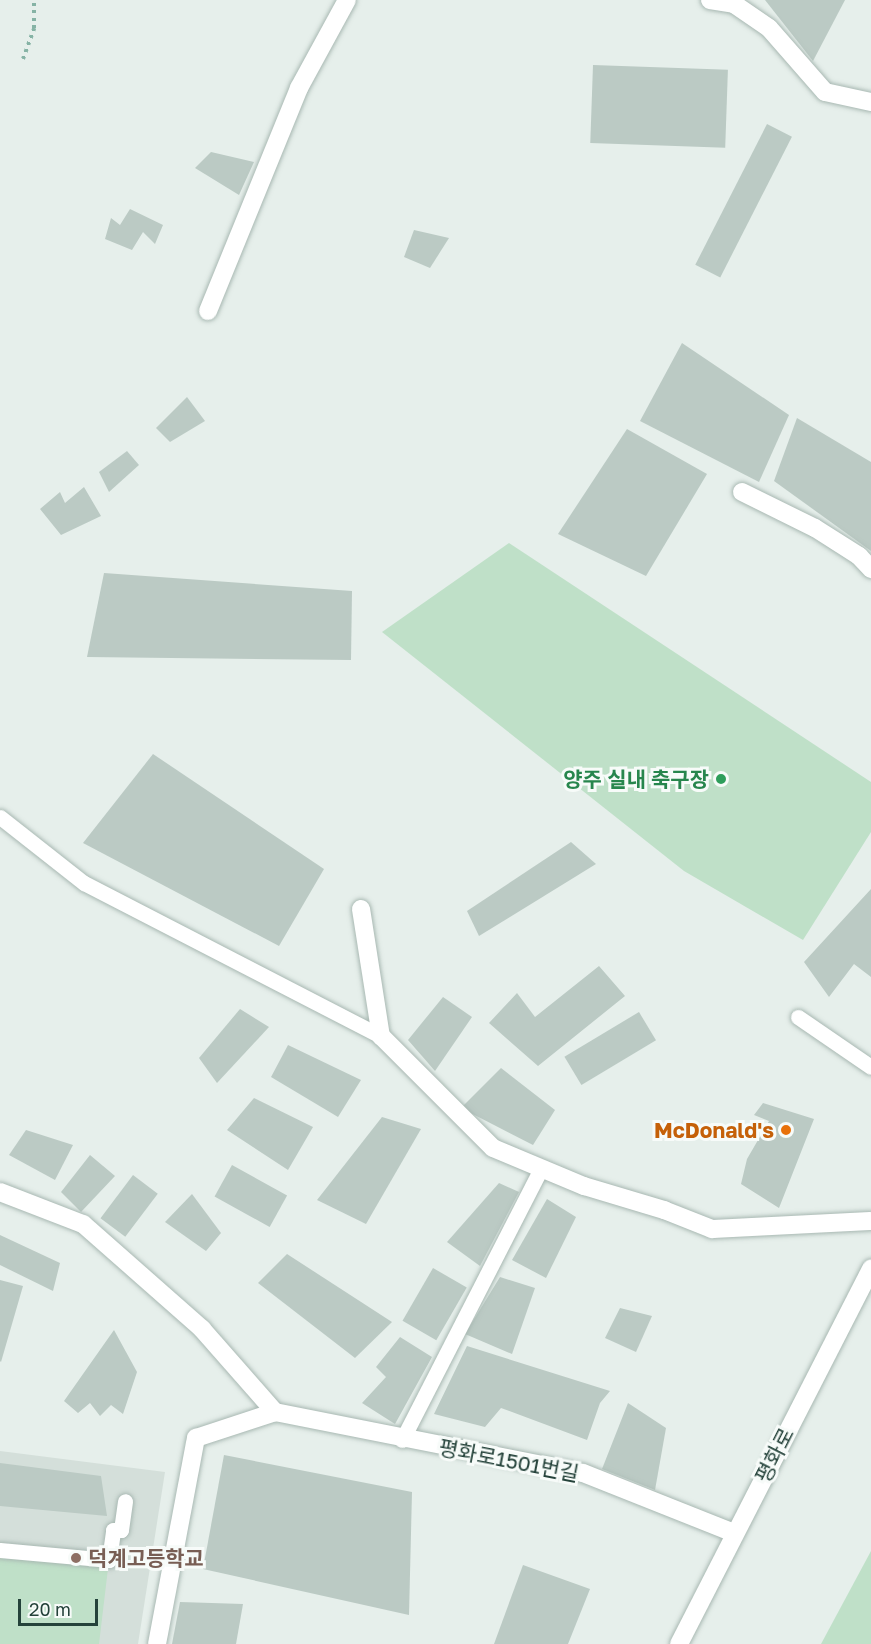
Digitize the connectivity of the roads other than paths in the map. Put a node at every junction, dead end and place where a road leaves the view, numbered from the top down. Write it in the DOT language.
graph roads {
  1 [pos="347,0"];
  2 [pos="710,0"];
  3 [pos="871,102"];
  4 [pos="208,311"];
  5 [pos="742,492"];
  6 [pos="871,568"];
  7 [pos="0,817"];
  8 [pos="361,909"];
  9 [pos="798,1017"];
  10 [pos="381,1036"];
  11 [pos="871,1067"];
  12 [pos="541,1168"];
  13 [pos="0,1192"];
  14 [pos="871,1221"];
  15 [pos="871,1268"];
  16 [pos="275,1412"];
  17 [pos="402,1440"];
  18 [pos="125,1501"];
  19 [pos="734,1533"];
  20 [pos="0,1550"];
  21 [pos="157,1644"];
  22 [pos="679,1644"];
  1 -- 4 [label="street"];
  2 -- 3 [label="street"];
  5 -- 6 [label="street"];
  7 -- 10 [label="lane"];
  8 -- 10 [label="street"];
  9 -- 11 [label="lane"];
  10 -- 12 [label="street"];
  12 -- 14 [label="street"];
  12 -- 17 [label="lane"];
  13 -- 16 [label="street"];
  15 -- 19 [label="street, 평화로"];
  16 -- 17 [label="street, 평화로1501번길"];
  16 -- 21 [label="street"];
  17 -- 19 [label="street, 평화로1501번길"];
  18 -- 20 [label="lane"];
  19 -- 22 [label="street, 평화로"];
}
